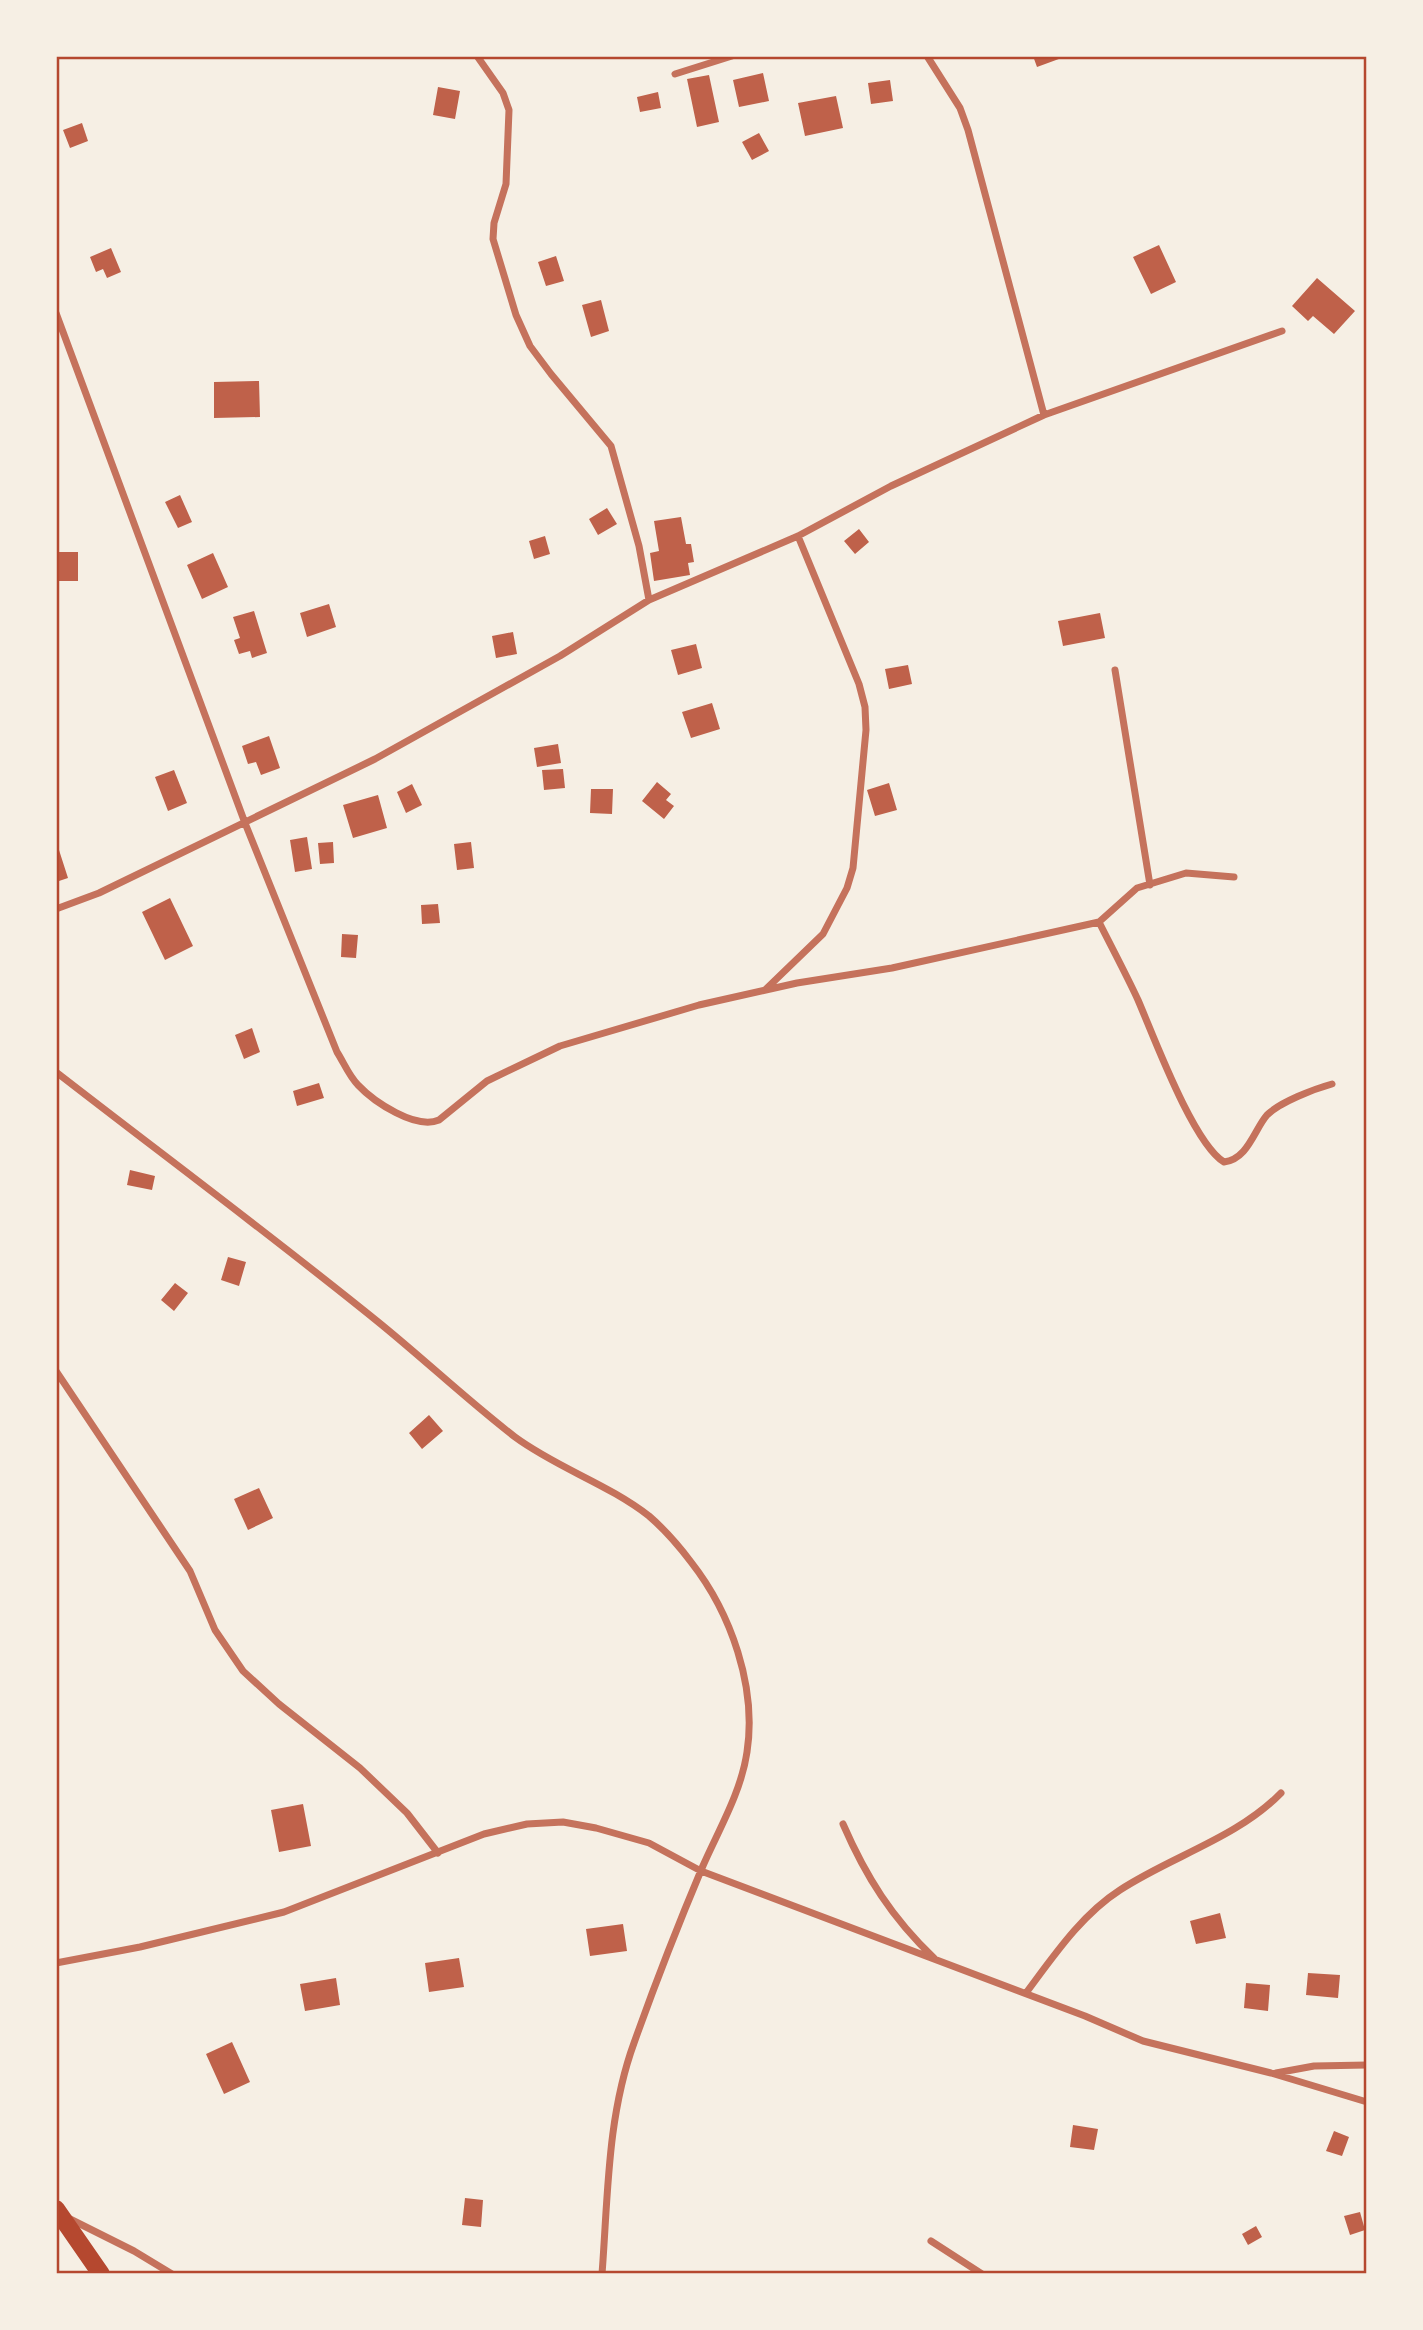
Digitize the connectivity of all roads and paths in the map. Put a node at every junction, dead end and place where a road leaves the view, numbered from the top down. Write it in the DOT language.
graph roads {
  1 [pos="477,56"];
  2 [pos="732,56"];
  3 [pos="927,56"];
  4 [pos="676,74"];
  5 [pos="56,313"];
  6 [pos="1282,331"];
  7 [pos="1044,415"];
  8 [pos="798,536"];
  9 [pos="649,600"];
  10 [pos="1115,670"];
  11 [pos="244,823"];
  12 [pos="1234,877"];
  13 [pos="1150,885"];
  14 [pos="56,909"];
  15 [pos="1099,922"];
  16 [pos="764,991"];
  17 [pos="56,1072"];
  18 [pos="1332,1084"];
  19 [pos="56,1371"];
  20 [pos="1281,1793"];
  21 [pos="843,1824"];
  22 [pos="439,1853"];
  23 [pos="701,1871"];
  24 [pos="937,1961"];
  25 [pos="56,1963"];
  26 [pos="1026,1993"];
  27 [pos="1367,2065"];
  28 [pos="1271,2073"];
  29 [pos="1367,2102"];
  30 [pos="58,2211"];
  31 [pos="930,2241"];
  32 [pos="101,2274"];
  33 [pos="172,2274"];
  34 [pos="602,2274"];
  35 [pos="982,2274"];
  1 -- 9 [label="street"];
  2 -- 4 [label="street"];
  3 -- 7 [label="street"];
  5 -- 11 [label="street"];
  6 -- 7 [label="street"];
  7 -- 8 [label="street"];
  8 -- 9 [label="street"];
  8 -- 16 [label="street"];
  9 -- 11 [label="street"];
  10 -- 13 [label="street"];
  11 -- 14 [label="street"];
  11 -- 16 [label="street"];
  12 -- 13 [label="street"];
  13 -- 15 [label="street"];
  15 -- 16 [label="street"];
  15 -- 18 [label="street"];
  17 -- 23 [label="street"];
  19 -- 22 [label="street"];
  20 -- 26 [label="street"];
  21 -- 24 [label="street"];
  22 -- 23 [label="street"];
  22 -- 25 [label="street"];
  23 -- 24 [label="street"];
  23 -- 34 [label="street"];
  24 -- 26 [label="street"];
  26 -- 28 [label="street"];
  27 -- 28 [label="street"];
  28 -- 29 [label="street"];
  30 -- 32 [label="main road"];
  30 -- 33 [label="street"];
  31 -- 35 [label="street"];
}
